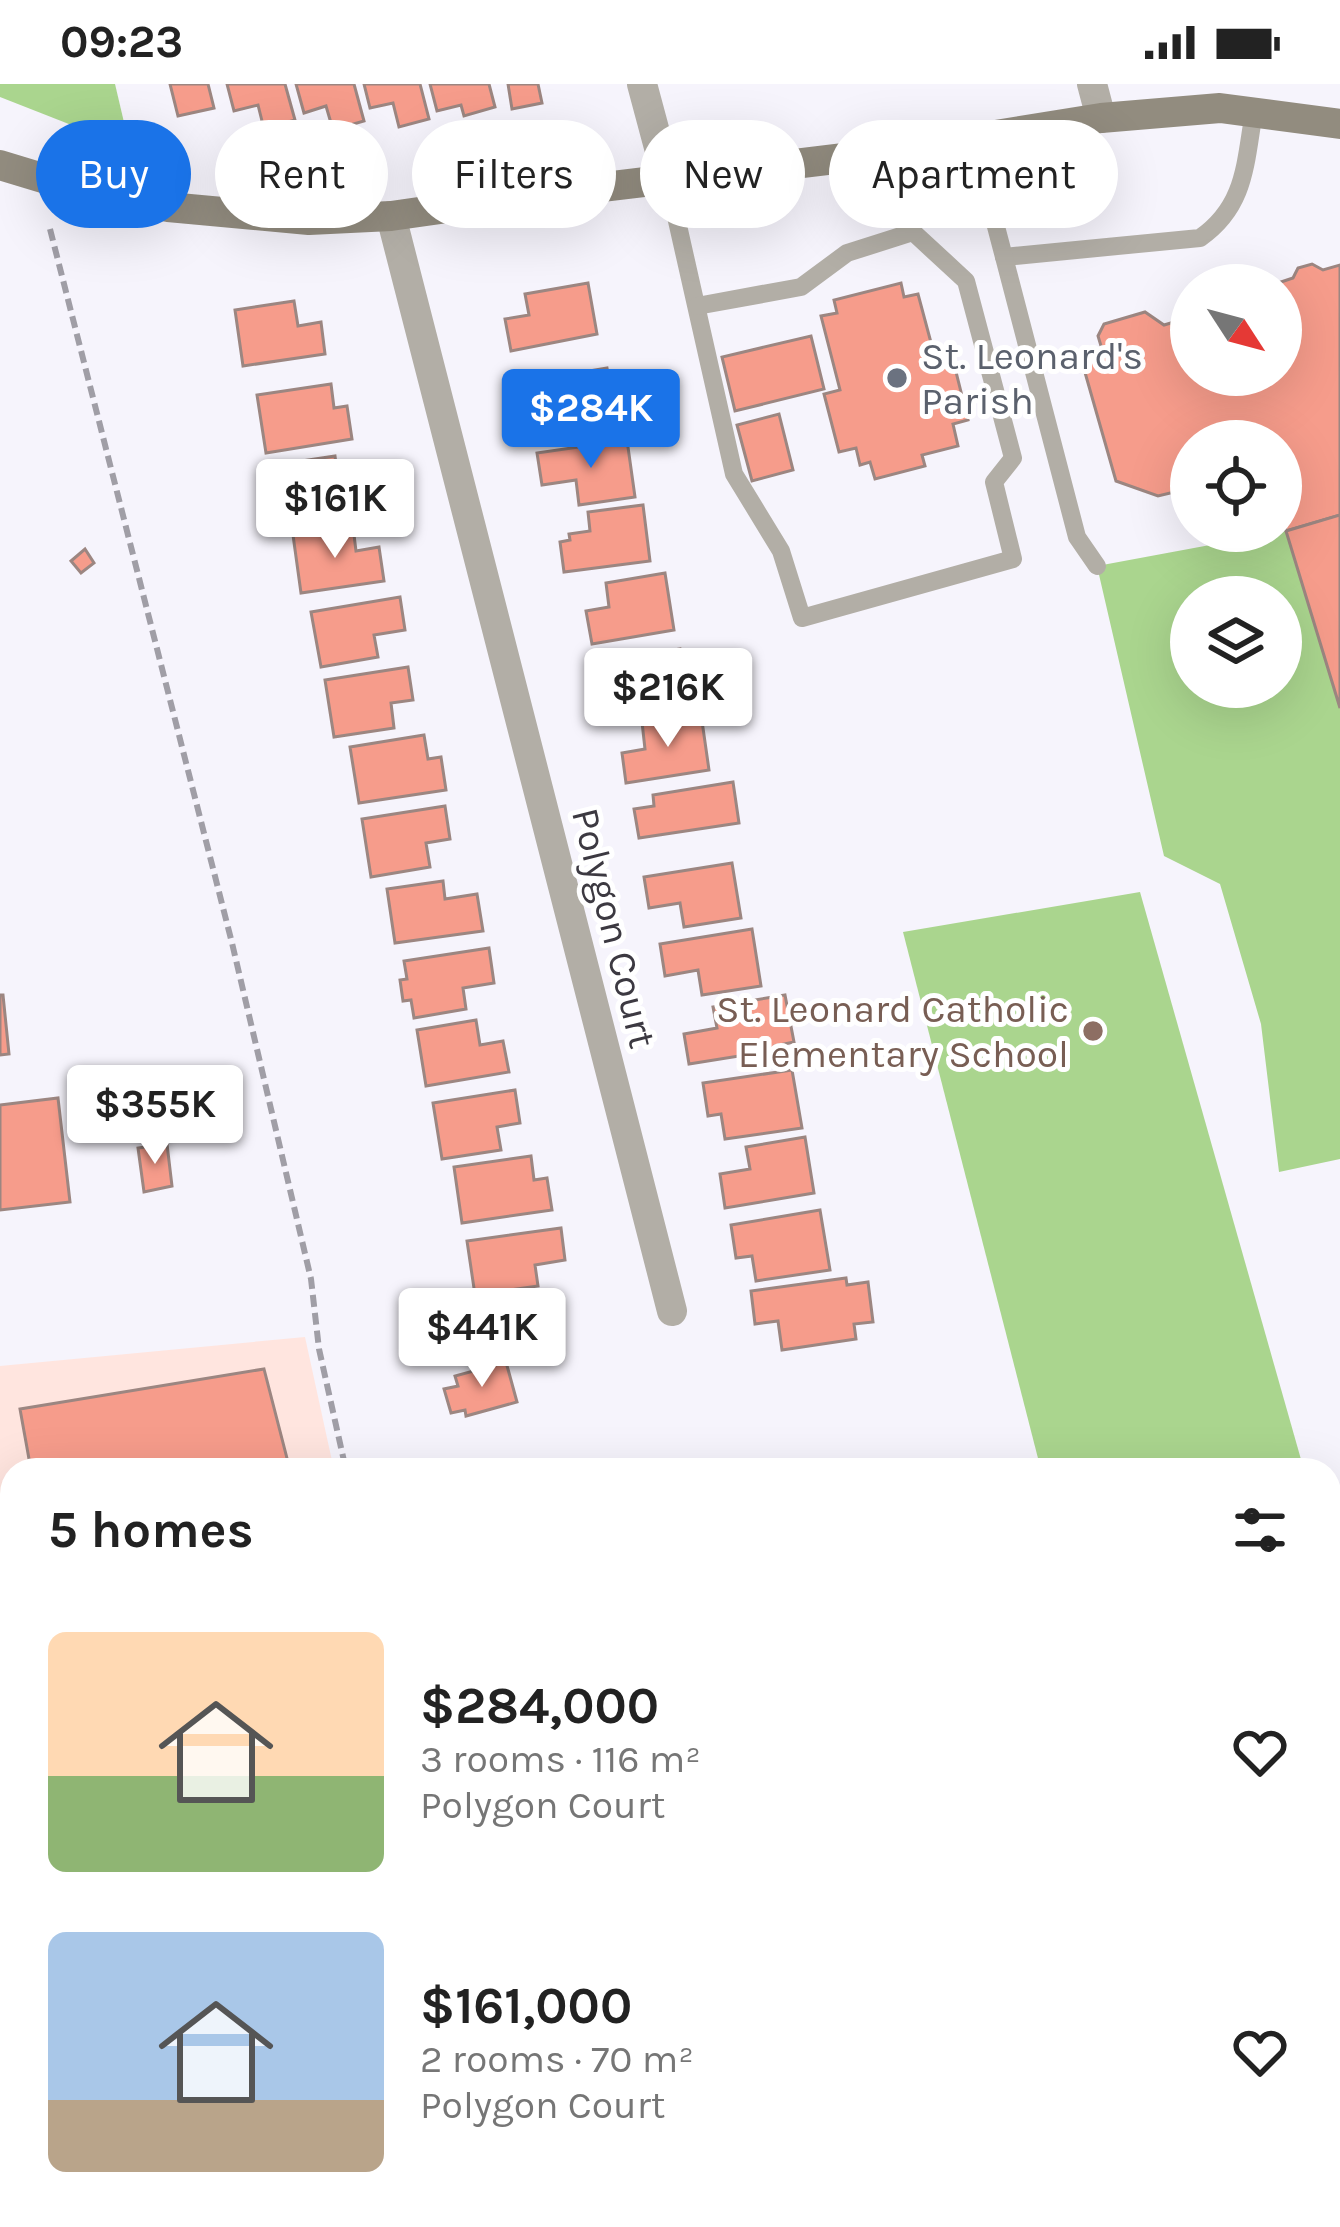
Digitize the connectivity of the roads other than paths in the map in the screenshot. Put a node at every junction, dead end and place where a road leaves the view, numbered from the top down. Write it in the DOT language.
graph roads {
  1 [pos="642,84"];
  2 [pos="1092,84"];
  3 [pos="1254,112"];
  4 [pos="1101,118"];
  5 [pos="652,120"];
  6 [pos="1089,120"];
  7 [pos="1340,124"];
  8 [pos="0,165"];
  9 [pos="640,184"];
  10 [pos="392,216"];
  11 [pos="679,228"];
  12 [pos="912,228"];
  13 [pos="996,228"];
  14 [pos="913,232"];
  15 [pos="1004,257"];
  16 [pos="697,306"];
  17 [pos="1097,566"];
  18 [pos="672,1311"];
  1 -- 5 [label="street"];
  2 -- 4 [label="street"];
  3 -- 4 [label="street"];
  3 -- 7 [label="street"];
  3 -- 15 [label="lane"];
  4 -- 6 [label="street"];
  8 -- 10 [label="street"];
  9 -- 10 [label="street"];
  10 -- 18 [label="street, Polygon Court"];
  11 -- 16 [label="lane"];
  12 -- 14 [label="lane"];
  13 -- 15 [label="lane"];
  14 -- 16 [label="lane"];
  14 -- 16 [label="lane"];
  15 -- 17 [label="lane"];
}
